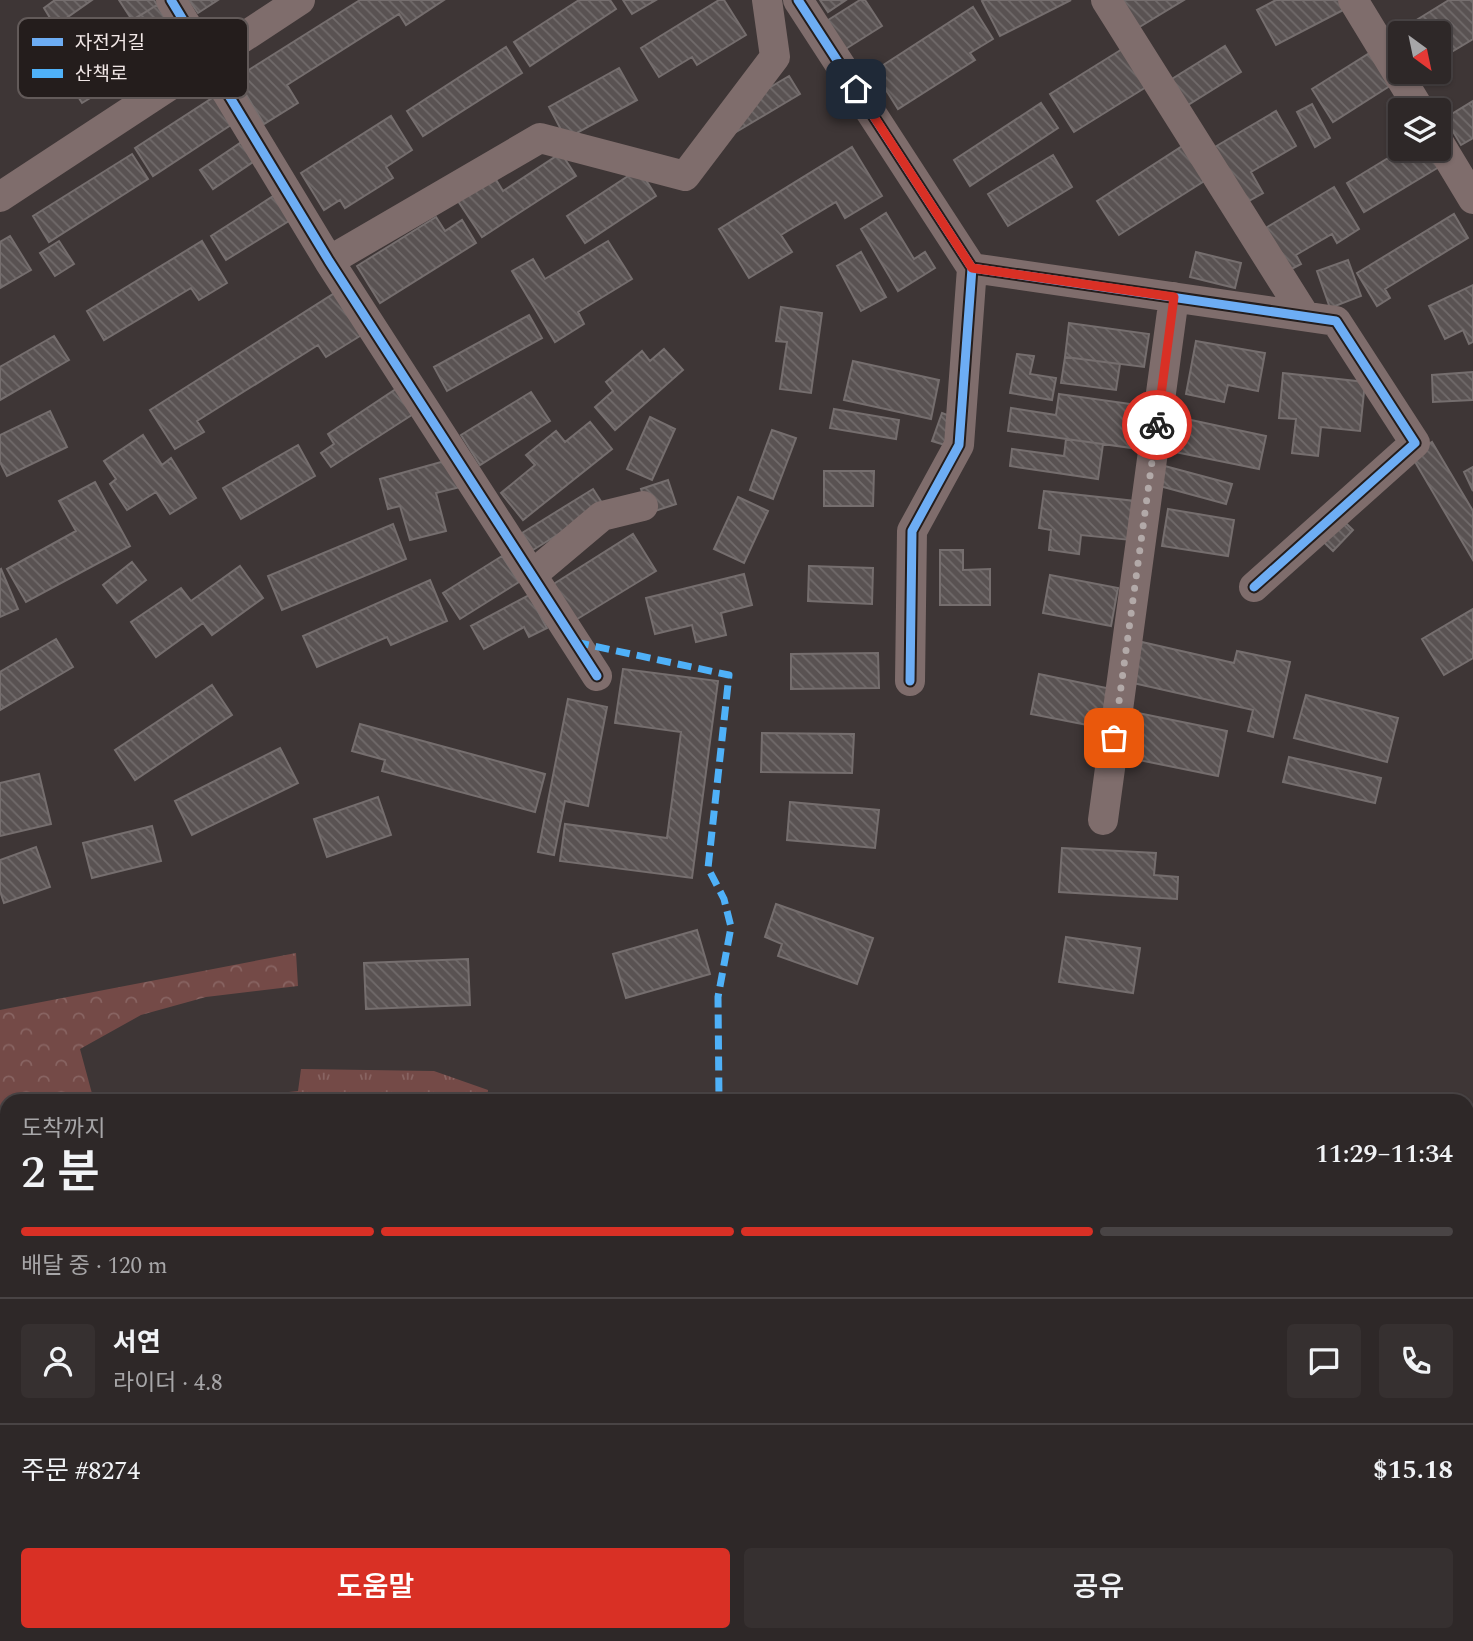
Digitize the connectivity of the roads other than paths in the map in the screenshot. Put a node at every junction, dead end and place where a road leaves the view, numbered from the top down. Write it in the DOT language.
graph roads {
  1 [pos="171,0"];
  2 [pos="300,0"];
  3 [pos="767,0"];
  4 [pos="798,0"];
  5 [pos="1106,0"];
  6 [pos="1353,0"];
  7 [pos="183,18"];
  8 [pos="248,33"];
  9 [pos="149,98"];
  10 [pos="233,98"];
  11 [pos="1413,98"];
  12 [pos="1450,161"];
  13 [pos="0,197"];
  14 [pos="1473,199"];
  15 [pos="329,261"];
  16 [pos="972,268"];
  17 [pos="1174,297"];
  18 [pos="1305,316"];
  19 [pos="643,506"];
  20 [pos="532,575"];
  21 [pos="1254,587"];
  22 [pos="597,676"];
  23 [pos="910,681"];
  24 [pos="1103,820"];
  1 -- 7 [label="street"];
  2 -- 8 [label="street"];
  3 -- 15 [label="street"];
  4 -- 16 [label="street"];
  5 -- 18 [label="street"];
  6 -- 11 [label="street"];
  9 -- 13 [label="street"];
  10 -- 15 [label="street"];
  12 -- 14 [label="street"];
  15 -- 20 [label="street"];
  16 -- 17 [label="street"];
  16 -- 23 [label="street"];
  17 -- 18 [label="street"];
  17 -- 24 [label="street"];
  18 -- 21 [label="street"];
  19 -- 20 [label="street"];
  20 -- 22 [label="street"];
}
